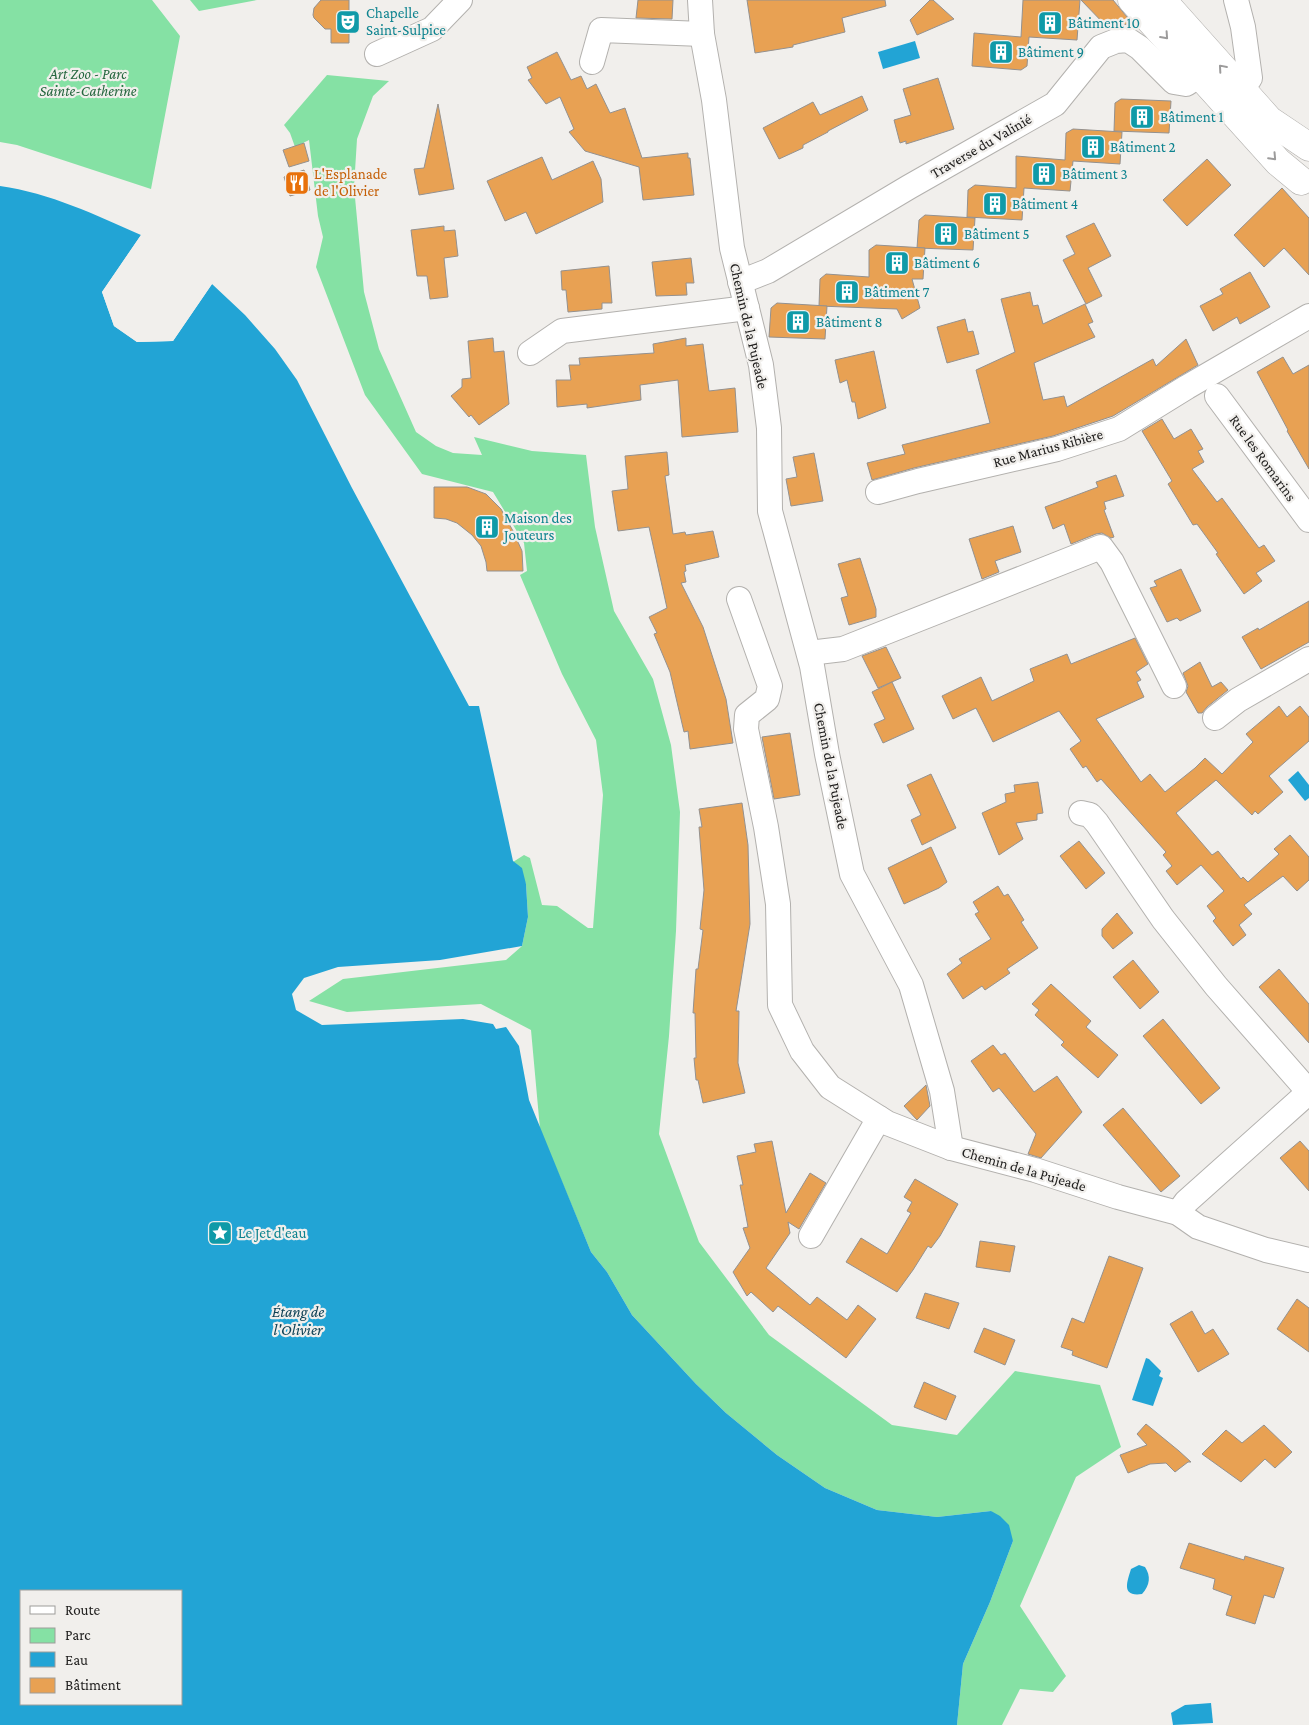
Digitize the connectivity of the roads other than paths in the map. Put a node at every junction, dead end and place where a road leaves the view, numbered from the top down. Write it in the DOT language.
graph roads {
  1 [pos="460,0"];
  2 [pos="700,0"];
  3 [pos="1132,0"];
  4 [pos="1162,0"];
  5 [pos="1236,0"];
  6 [pos="702,34"];
  7 [pos="377,54"];
  8 [pos="592,62"];
  9 [pos="1200,75"];
  10 [pos="1241,90"];
  11 [pos="1309,147"];
  12 [pos="1306,177"];
  13 [pos="740,282"];
  14 [pos="746,308"];
  15 [pos="1309,316"];
  16 [pos="530,353"];
  17 [pos="1217,396"];
  18 [pos="878,492"];
  19 [pos="1309,520"];
  20 [pos="739,599"];
  21 [pos="809,653"];
  22 [pos="1309,659"];
  23 [pos="1174,686"];
  24 [pos="1215,718"];
  25 [pos="1081,813"];
  26 [pos="1309,1092"];
  27 [pos="879,1118"];
  28 [pos="951,1148"];
  29 [pos="1178,1213"];
  30 [pos="811,1236"];
  31 [pos="1309,1260"];
  1 -- 7 [label="street"];
  2 -- 6 [label="street, Chemin de la Pujeade"];
  3 -- 9 [label="main road, one-way"];
  10 -- 4 [label="main road, one-way"];
  5 -- 10 [label="street"];
  6 -- 8 [label="street"];
  6 -- 13 [label="street, Chemin de la Pujeade"];
  9 -- 12 [label="main road, one-way"];
  9 -- 13 [label="street, Traverse du Valinié"];
  10 -- 11 [label="main road"];
  13 -- 14 [label="street, Chemin de la Pujeade"];
  14 -- 16 [label="street"];
  14 -- 21 [label="street, Chemin de la Pujeade"];
  15 -- 18 [label="street, Rue Marius Ribière"];
  17 -- 19 [label="street, Rue les Romarins"];
  20 -- 27 [label="street"];
  21 -- 23 [label="street"];
  21 -- 28 [label="street, Chemin de la Pujeade"];
  22 -- 24 [label="street"];
  25 -- 26 [label="street"];
  26 -- 29 [label="street"];
  27 -- 28 [label="street"];
  27 -- 30 [label="street"];
  28 -- 29 [label="street, Chemin de la Pujeade"];
  29 -- 31 [label="street, Chemin de la Pujeade"];
}
